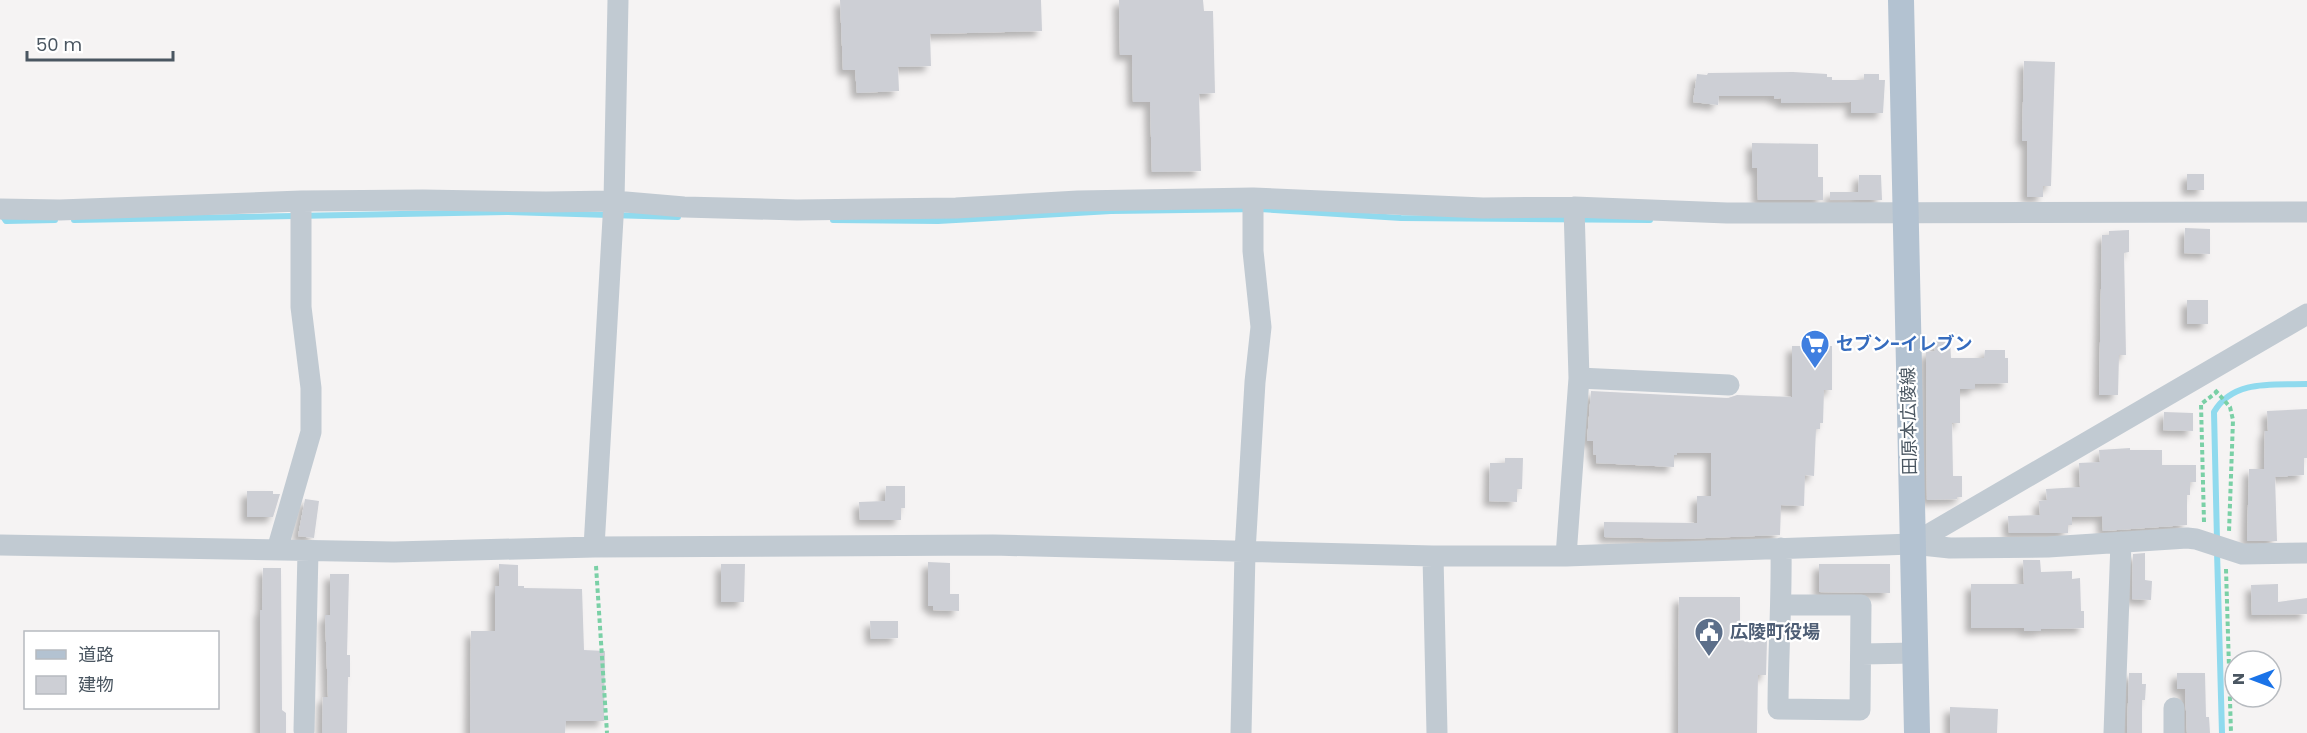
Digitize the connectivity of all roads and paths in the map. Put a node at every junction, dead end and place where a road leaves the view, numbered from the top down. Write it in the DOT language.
graph roads {
  1 [pos="618,0"];
  2 [pos="1900,0"];
  3 [pos="301,201"];
  4 [pos="614,201"];
  5 [pos="1252,208"];
  6 [pos="4,209"];
  7 [pos="2307,212"];
  8 [pos="1904,213"];
  9 [pos="1574,216"];
  10 [pos="2307,315"];
  11 [pos="1579,378"];
  12 [pos="1729,385"];
  13 [pos="2205,541"];
  14 [pos="2121,542"];
  15 [pos="1912,544"];
  16 [pos="0,545"];
  17 [pos="594,546"];
  18 [pos="1781,548"];
  19 [pos="2225,549"];
  20 [pos="278,550"];
  21 [pos="308,551"];
  22 [pos="1245,552"];
  23 [pos="2307,554"];
  24 [pos="1433,556"];
  25 [pos="1566,556"];
  26 [pos="1783,604"];
  27 [pos="1862,654"];
  28 [pos="1915,654"];
  29 [pos="2174,708"];
  30 [pos="304,730"];
  31 [pos="607,733"];
  32 [pos="1241,733"];
  33 [pos="1437,733"];
  34 [pos="1917,733"];
  35 [pos="2114,733"];
  36 [pos="2174,733"];
  37 [pos="2231,733"];
  1 -- 4 [label="street"];
  2 -- 8 [label="main road, 田原本広陵線"];
  3 -- 4 [label="street"];
  3 -- 6 [label="street"];
  3 -- 20 [label="street"];
  4 -- 5 [label="street"];
  4 -- 17 [label="street"];
  5 -- 9 [label="street"];
  5 -- 22 [label="street"];
  7 -- 8 [label="street"];
  8 -- 9 [label="street"];
  8 -- 15 [label="main road, 田原本広陵線"];
  9 -- 11 [label="street"];
  10 -- 15 [label="street"];
  11 -- 12 [label="street"];
  11 -- 25 [label="street"];
  13 -- 14 [label="street"];
  13 -- 19 [label="street"];
  13 -- 19 [label="path"];
  14 -- 15 [label="street"];
  14 -- 35 [label="street"];
  15 -- 18 [label="street"];
  15 -- 28 [label="main road, 田原本広陵線"];
  16 -- 20 [label="street"];
  17 -- 21 [label="street"];
  17 -- 22 [label="street"];
  17 -- 31 [label="path"];
  18 -- 25 [label="street"];
  18 -- 26 [label="street"];
  19 -- 23 [label="street"];
  19 -- 37 [label="path"];
  20 -- 21 [label="street"];
  21 -- 30 [label="street"];
  22 -- 24 [label="street"];
  22 -- 32 [label="street"];
  24 -- 25 [label="street"];
  24 -- 33 [label="street"];
  26 -- 27 [label="street"];
  26 -- 27 [label="street"];
  27 -- 28 [label="street"];
  28 -- 34 [label="main road, 田原本広陵線"];
  29 -- 36 [label="street"];
}
